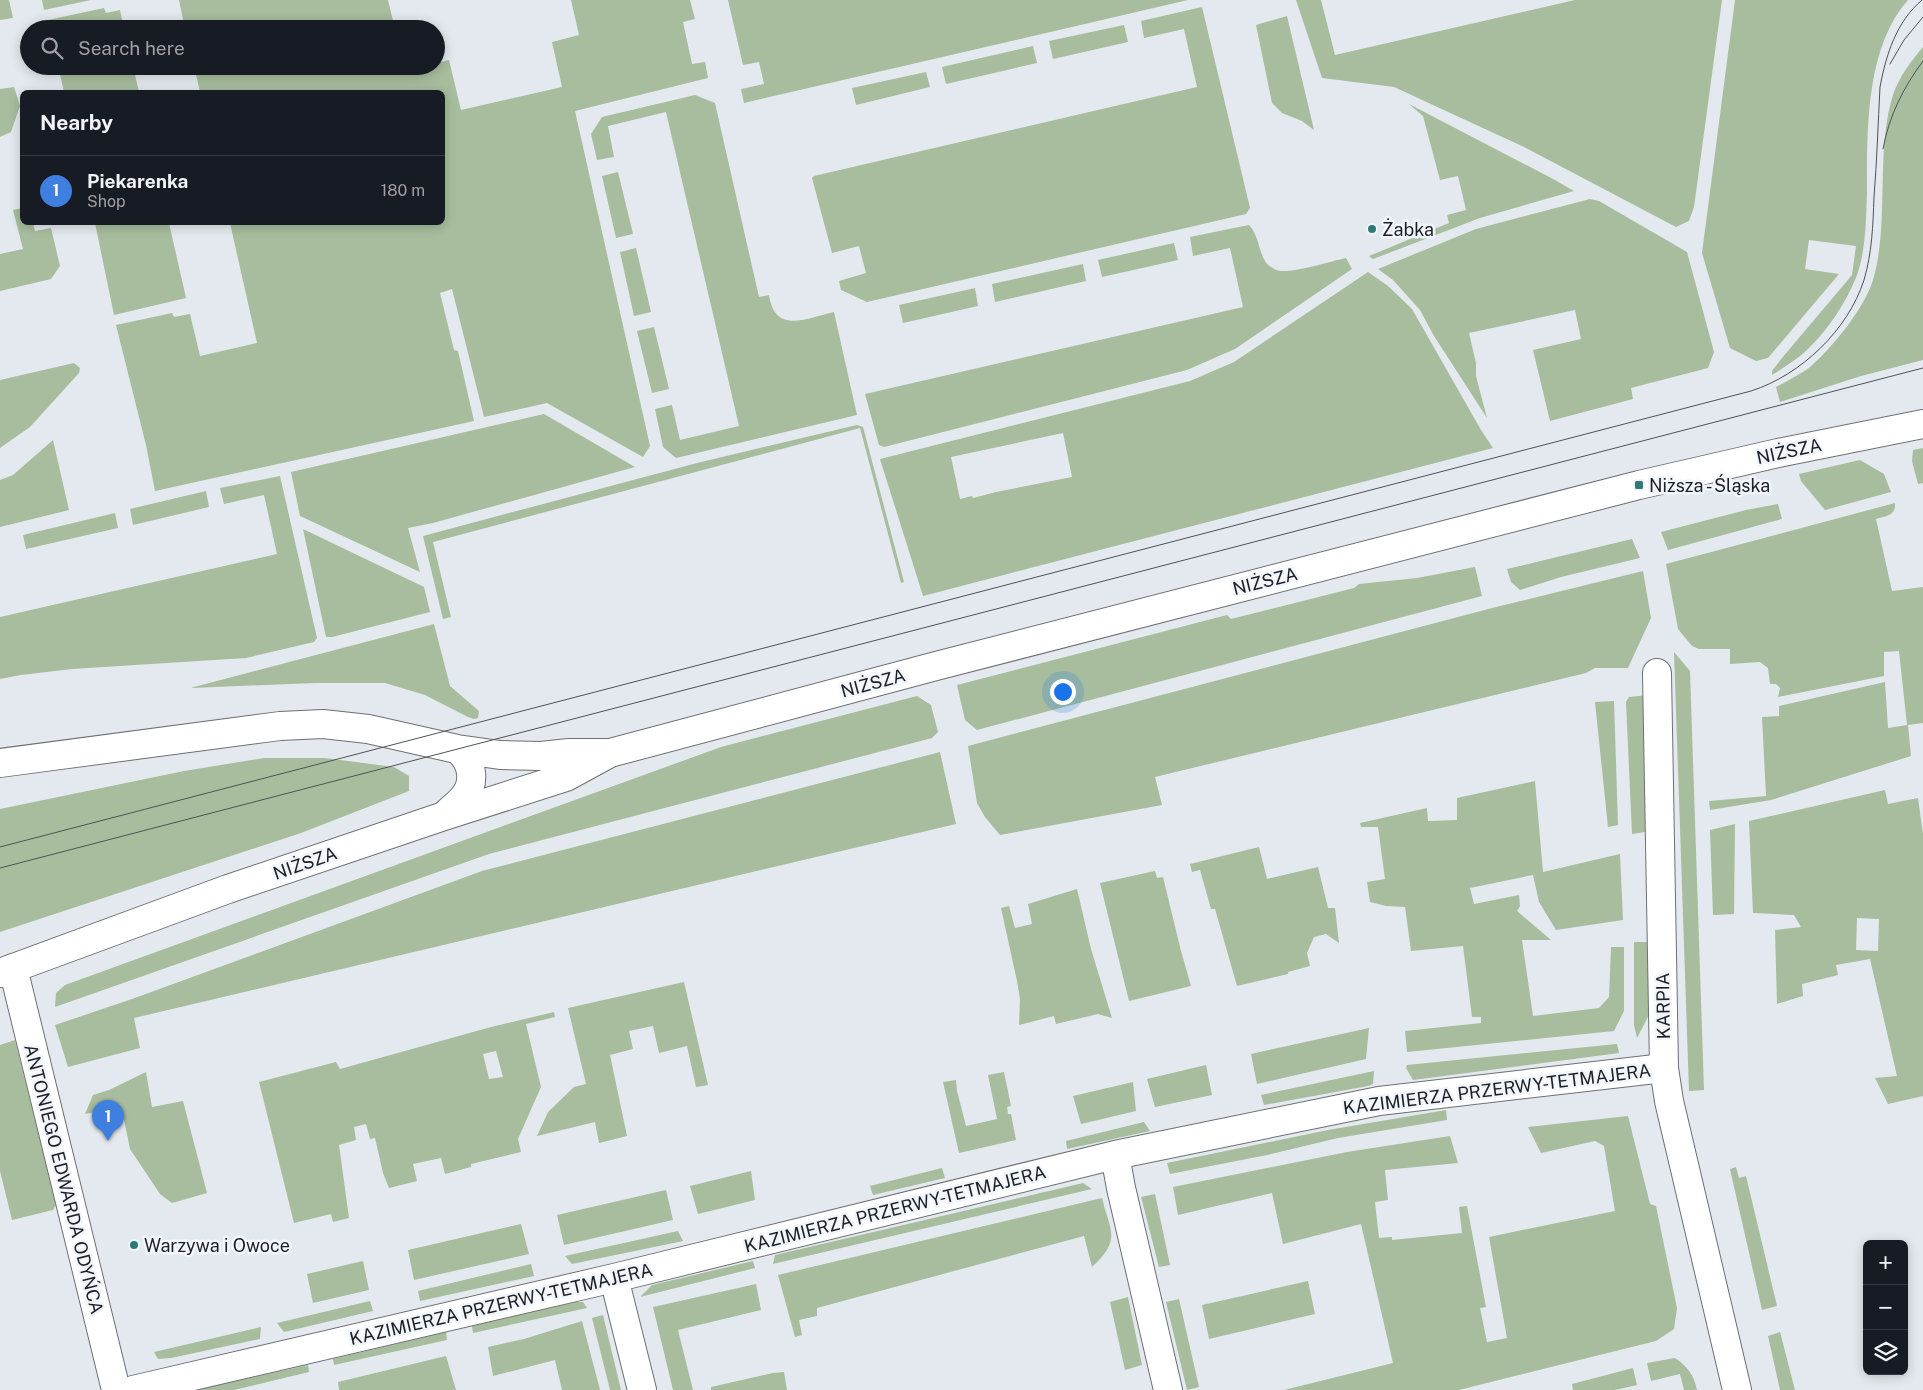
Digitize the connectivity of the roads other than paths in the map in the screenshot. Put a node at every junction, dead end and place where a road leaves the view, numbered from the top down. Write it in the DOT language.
graph roads {
  1 [pos="1923,424"];
  2 [pos="1657,673"];
  3 [pos="457,749"];
  4 [pos="610,753"];
  5 [pos="0,763"];
  6 [pos="444,816"];
  7 [pos="6,971"];
  8 [pos="1664,1068"];
  9 [pos="1115,1156"];
  10 [pos="614,1278"];
  11 [pos="116,1390"];
  12 [pos="133,1390"];
  13 [pos="642,1390"];
  14 [pos="1168,1390"];
  15 [pos="1737,1390"];
  1 -- 4 [label="street, NIŻSZA"];
  2 -- 8 [label="street, KARPIA"];
  3 -- 4 [label="street, NIŻSZA"];
  3 -- 5 [label="street, NIŻSZA"];
  3 -- 6 [label="street"];
  4 -- 6 [label="street, NIŻSZA"];
  6 -- 7 [label="street, NIŻSZA"];
  7 -- 11 [label="street, ANTONIEGO EDWARDA ODYŃCA"];
  8 -- 9 [label="street, KAZIMIERZA PRZERWY-TETMAJERA"];
  8 -- 15 [label="street, KARPIA"];
  9 -- 10 [label="street, KAZIMIERZA PRZERWY-TETMAJERA"];
  9 -- 14 [label="street"];
  10 -- 12 [label="street, KAZIMIERZA PRZERWY-TETMAJERA"];
  10 -- 13 [label="street"];
}
